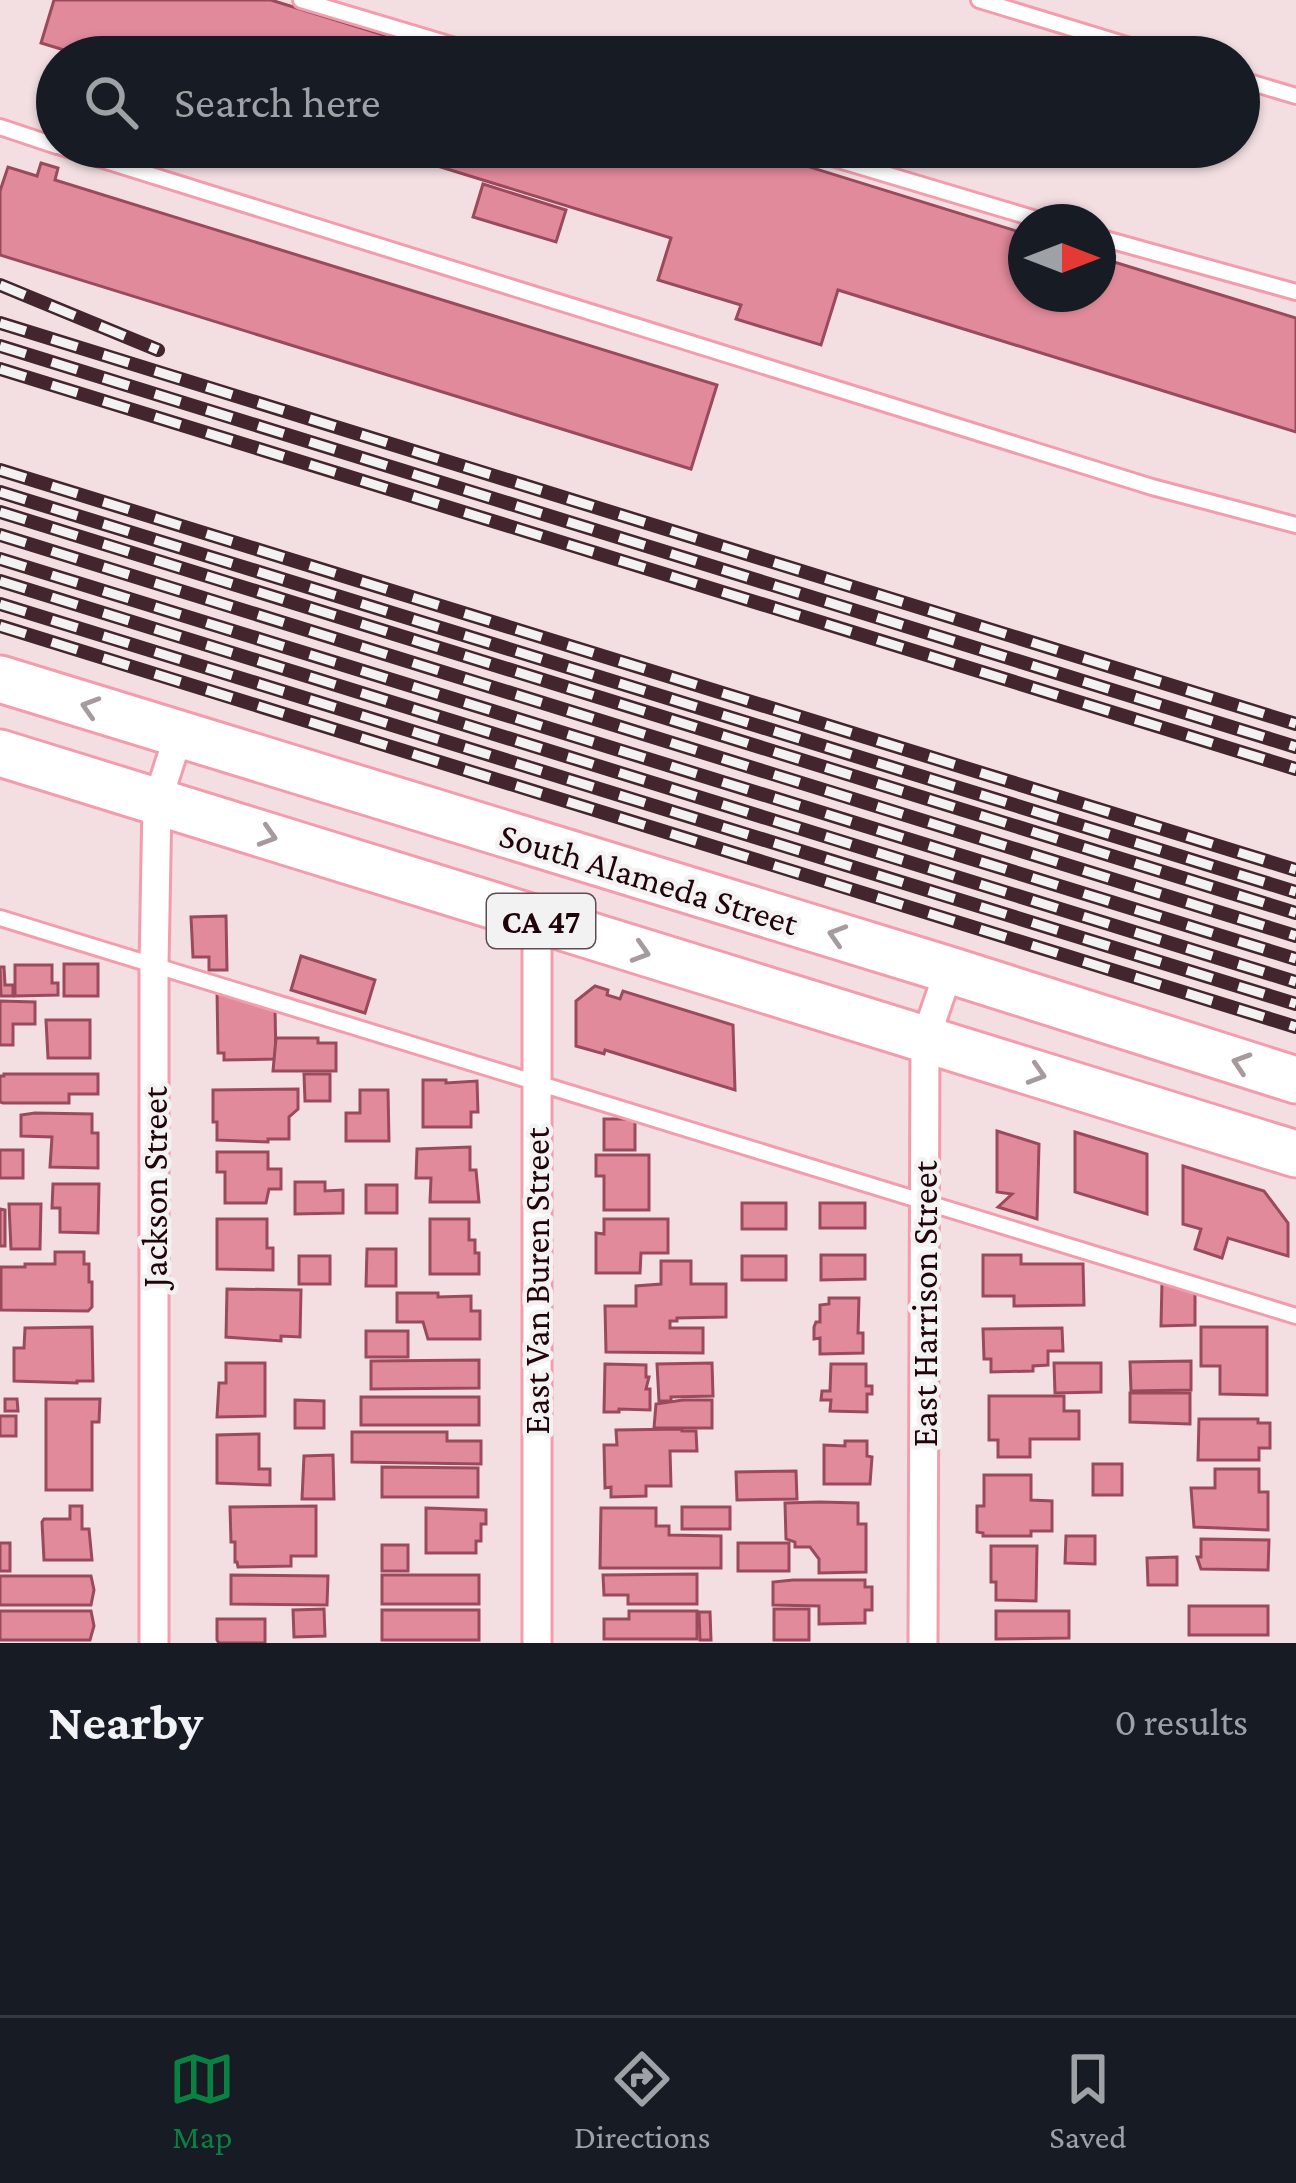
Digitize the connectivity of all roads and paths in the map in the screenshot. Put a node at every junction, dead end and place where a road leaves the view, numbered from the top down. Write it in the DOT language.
graph roads {
  1 [pos="301,0"];
  2 [pos="979,0"];
  3 [pos="422,36"];
  4 [pos="1097,36"];
  5 [pos="1260,85"];
  6 [pos="1296,96"];
  7 [pos="0,127"];
  8 [pos="36,139"];
  9 [pos="129,168"];
  10 [pos="865,168"];
  11 [pos="1008,211"];
  12 [pos="1116,242"];
  13 [pos="1296,292"];
  14 [pos="1296,525"];
  15 [pos="0,679"];
  16 [pos="179,734"];
  17 [pos="0,753"];
  18 [pos="157,802"];
  19 [pos="0,917"];
  20 [pos="537,920"];
  21 [pos="154,965"];
  22 [pos="949,970"];
  23 [pos="926,1040"];
  24 [pos="1296,1080"];
  25 [pos="536,1082"];
  26 [pos="1296,1154"];
  27 [pos="923,1202"];
  28 [pos="1296,1316"];
  29 [pos="154,1643"];
  30 [pos="537,1643"];
  31 [pos="923,1643"];
  1 -- 3 [label="lane"];
  2 -- 4 [label="lane"];
  5 -- 6 [label="lane"];
  7 -- 8 [label="lane"];
  9 -- 14 [label="lane"];
  10 -- 11 [label="lane"];
  12 -- 13 [label="lane"];
  16 -- 15 [label="main road, South Alameda Street / CA 47, one-way"];
  16 -- 18 [label="street, Jackson Street"];
  22 -- 16 [label="main road, South Alameda Street / CA 47, one-way"];
  17 -- 18 [label="main road, South Alameda Street / CA 47"];
  18 -- 20 [label="main road, South Alameda Street / CA 47, one-way"];
  18 -- 21 [label="street, Jackson Street"];
  19 -- 21 [label="lane"];
  20 -- 23 [label="main road, South Alameda Street / CA 47, one-way"];
  20 -- 25 [label="street, East Van Buren Street"];
  21 -- 25 [label="lane"];
  21 -- 29 [label="street, Jackson Street"];
  22 -- 23 [label="street, East Harrison Street"];
  24 -- 22 [label="main road, South Alameda Street / CA 47, one-way"];
  23 -- 26 [label="main road, South Alameda Street / CA 47, one-way"];
  23 -- 27 [label="street, East Harrison Street"];
  25 -- 27 [label="lane"];
  25 -- 30 [label="street, East Van Buren Street"];
  27 -- 28 [label="lane"];
  27 -- 31 [label="street, East Harrison Street"];
}
